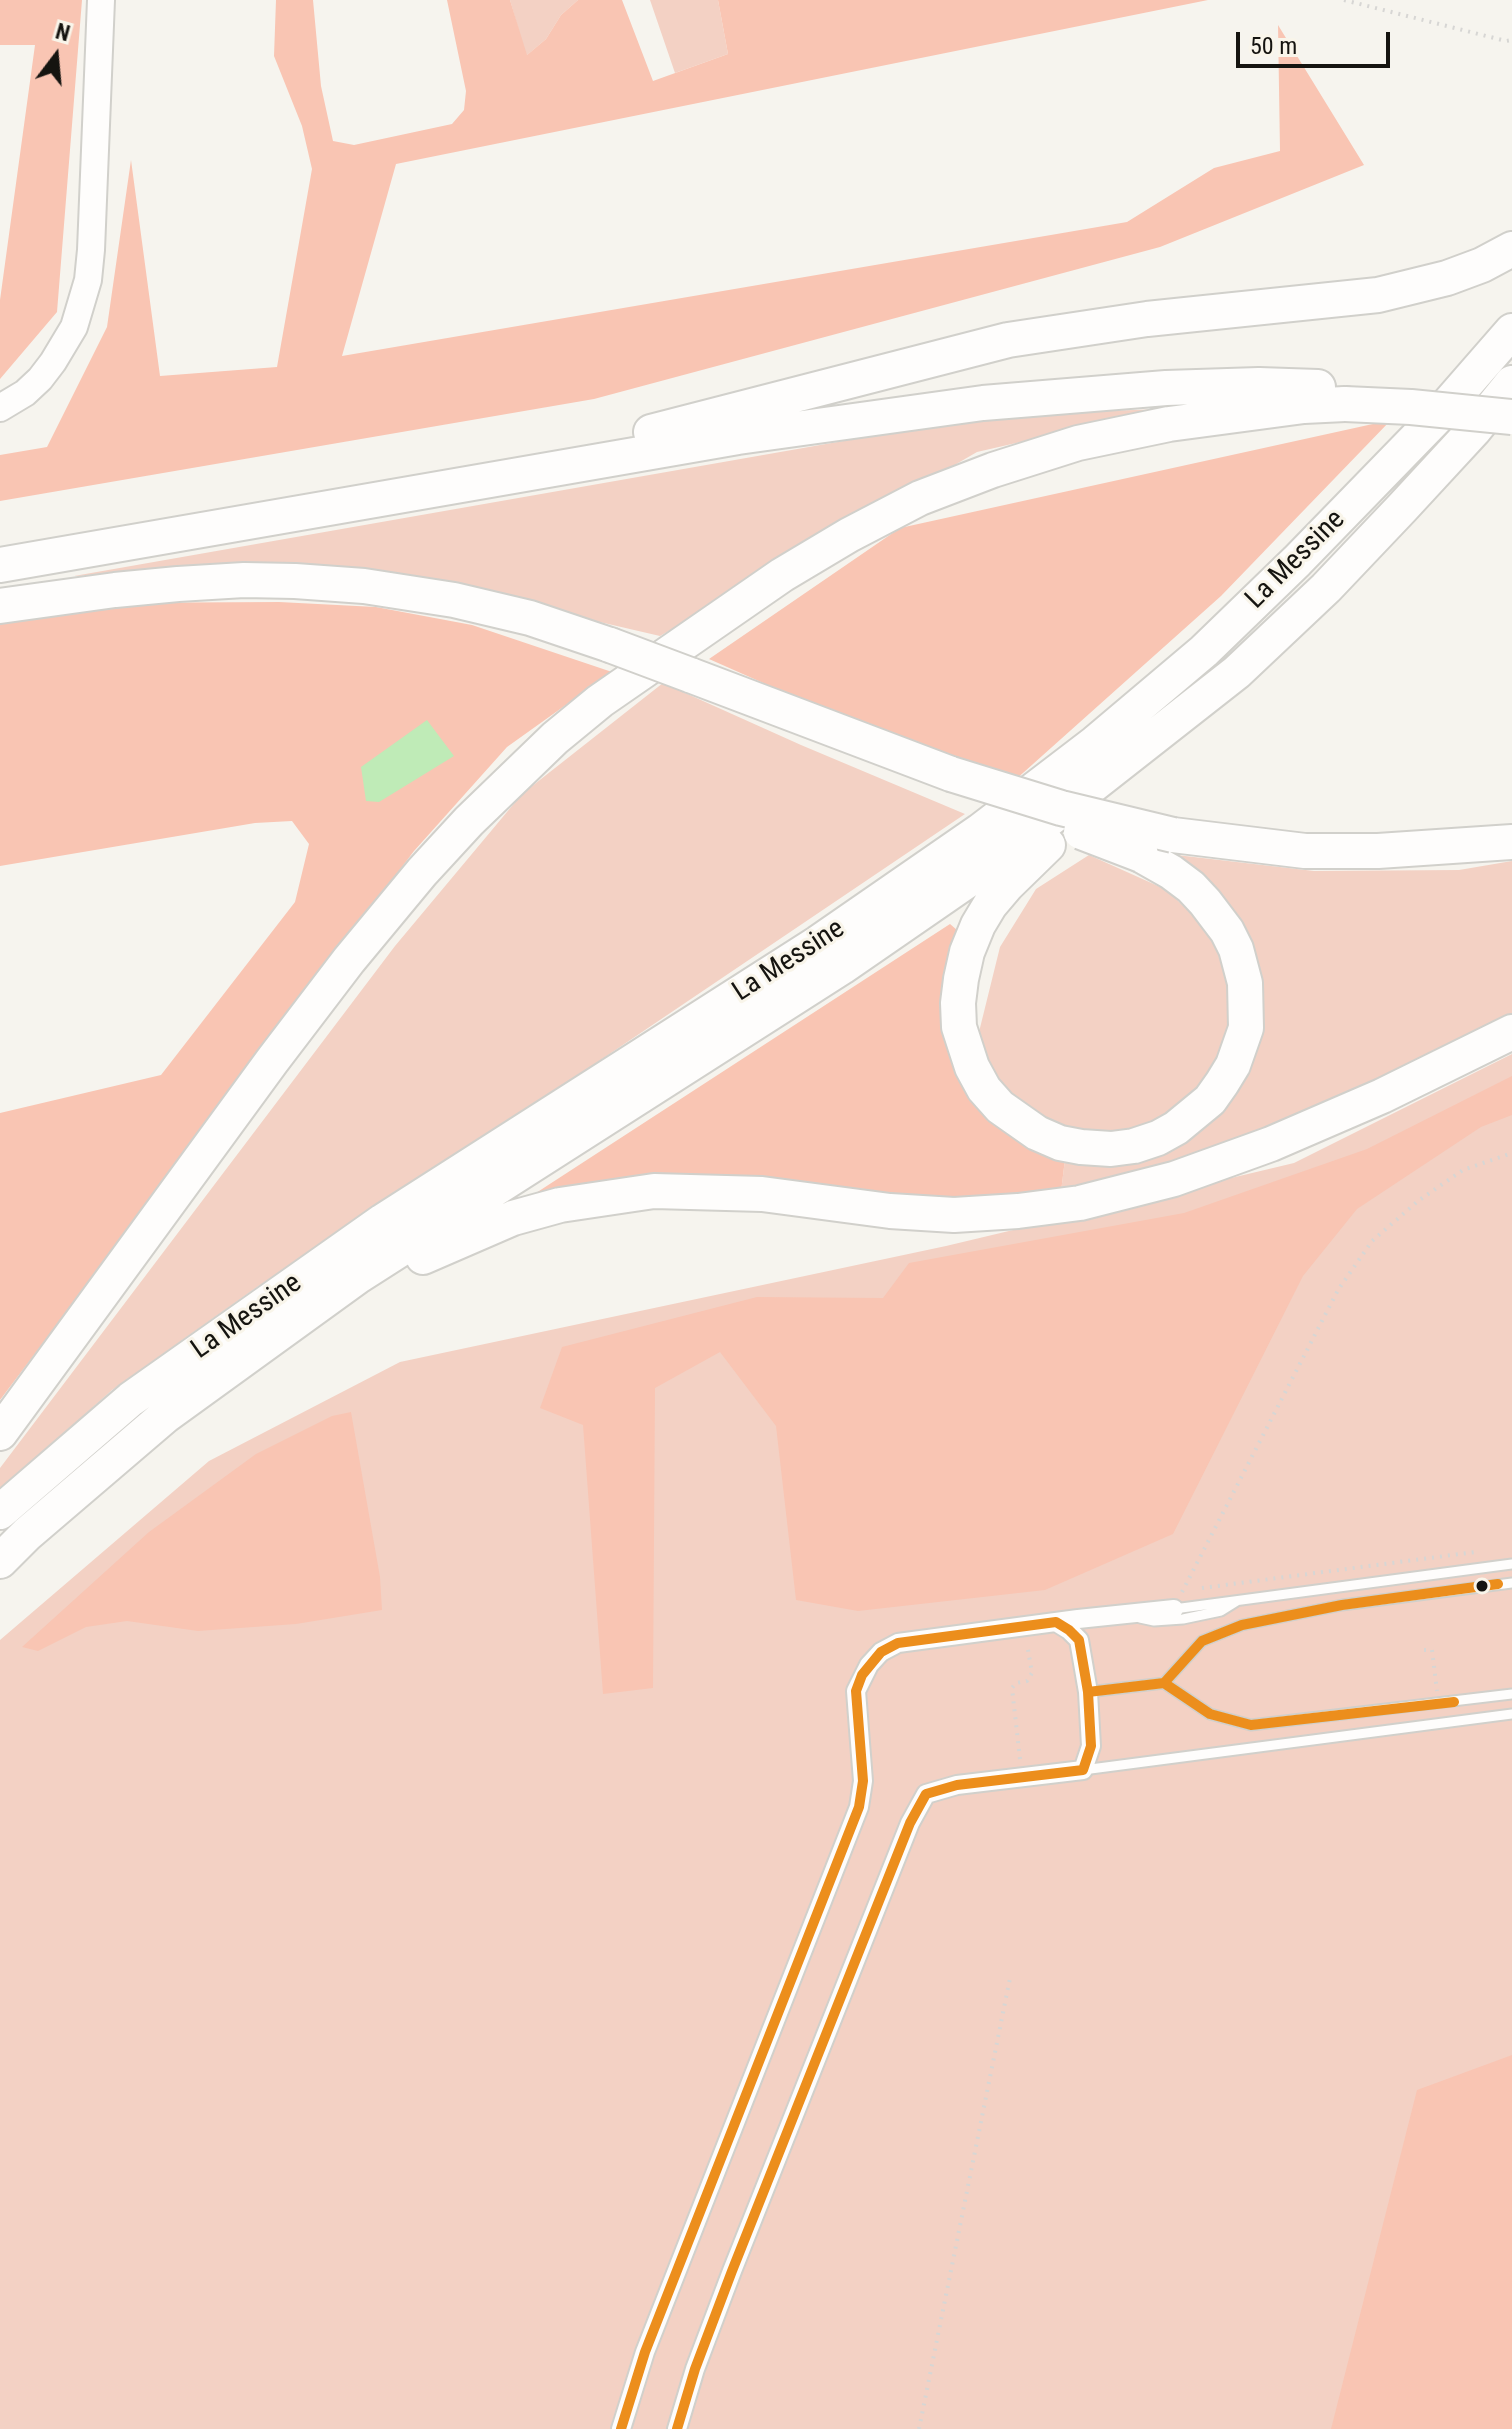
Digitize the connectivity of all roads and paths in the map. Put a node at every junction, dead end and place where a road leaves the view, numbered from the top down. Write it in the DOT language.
graph roads {
  1 [pos="101,0"];
  2 [pos="1344,0"];
  3 [pos="1512,40"];
  4 [pos="1512,249"];
  5 [pos="1512,331"];
  6 [pos="1512,383"];
  7 [pos="1351,396"];
  8 [pos="1512,402"];
  9 [pos="0,408"];
  10 [pos="1512,417"];
  11 [pos="506,477"];
  12 [pos="0,565"];
  13 [pos="0,606"];
  14 [pos="1237,672"];
  15 [pos="944,779"];
  16 [pos="1512,842"];
  17 [pos="1512,1032"];
  18 [pos="1512,1153"];
  19 [pos="357,1277"];
  20 [pos="0,1433"];
  21 [pos="0,1512"];
  22 [pos="1487,1551"];
  23 [pos="0,1561"];
  24 [pos="1512,1564"];
  25 [pos="1512,1583"];
  26 [pos="1182,1591"];
  27 [pos="1239,1599"];
  28 [pos="1174,1609"];
  29 [pos="1126,1614"];
  30 [pos="1056,1622"];
  31 [pos="1024,1626"];
  32 [pos="1424,1650"];
  33 [pos="1164,1683"];
  34 [pos="1088,1692"];
  35 [pos="1512,1694"];
  36 [pos="1439,1703"];
  37 [pos="1512,1714"];
  38 [pos="1083,1770"];
  39 [pos="1022,1777"];
  40 [pos="1010,1978"];
  41 [pos="621,2429"];
  42 [pos="677,2429"];
  43 [pos="919,2429"];
  1 -- 9 [label="street"];
  2 -- 3 [label="path"];
  4 -- 11 [label="highway"];
  5 -- 21 [label="highway, La Messine"];
  6 -- 14 [label="highway, La Messine"];
  7 -- 8 [label="highway"];
  7 -- 10 [label="highway, bridge"];
  7 -- 11 [label="highway"];
  7 -- 20 [label="highway"];
  11 -- 12 [label="highway"];
  13 -- 15 [label="highway, bridge"];
  14 -- 15 [label="highway, bridge"];
  14 -- 19 [label="highway, La Messine"];
  15 -- 16 [label="highway, bridge"];
  17 -- 19 [label="highway"];
  18 -- 26 [label="path"];
  19 -- 23 [label="highway, La Messine"];
  22 -- 26 [label="path"];
  24 -- 27 [label="lane"];
  25 -- 33 [label="lane"];
  26 -- 28 [label="path"];
  27 -- 28 [label="lane"];
  27 -- 29 [label="lane"];
  28 -- 29 [label="street"];
  29 -- 30 [label="street"];
  30 -- 31 [label="street"];
  30 -- 34 [label="street"];
  31 -- 39 [label="path"];
  31 -- 41 [label="street"];
  32 -- 36 [label="path"];
  33 -- 34 [label="lane"];
  33 -- 36 [label="lane"];
  34 -- 38 [label="street"];
  35 -- 36 [label="lane"];
  37 -- 38 [label="lane"];
  38 -- 39 [label="street"];
  39 -- 42 [label="street"];
  40 -- 43 [label="path"];
}
